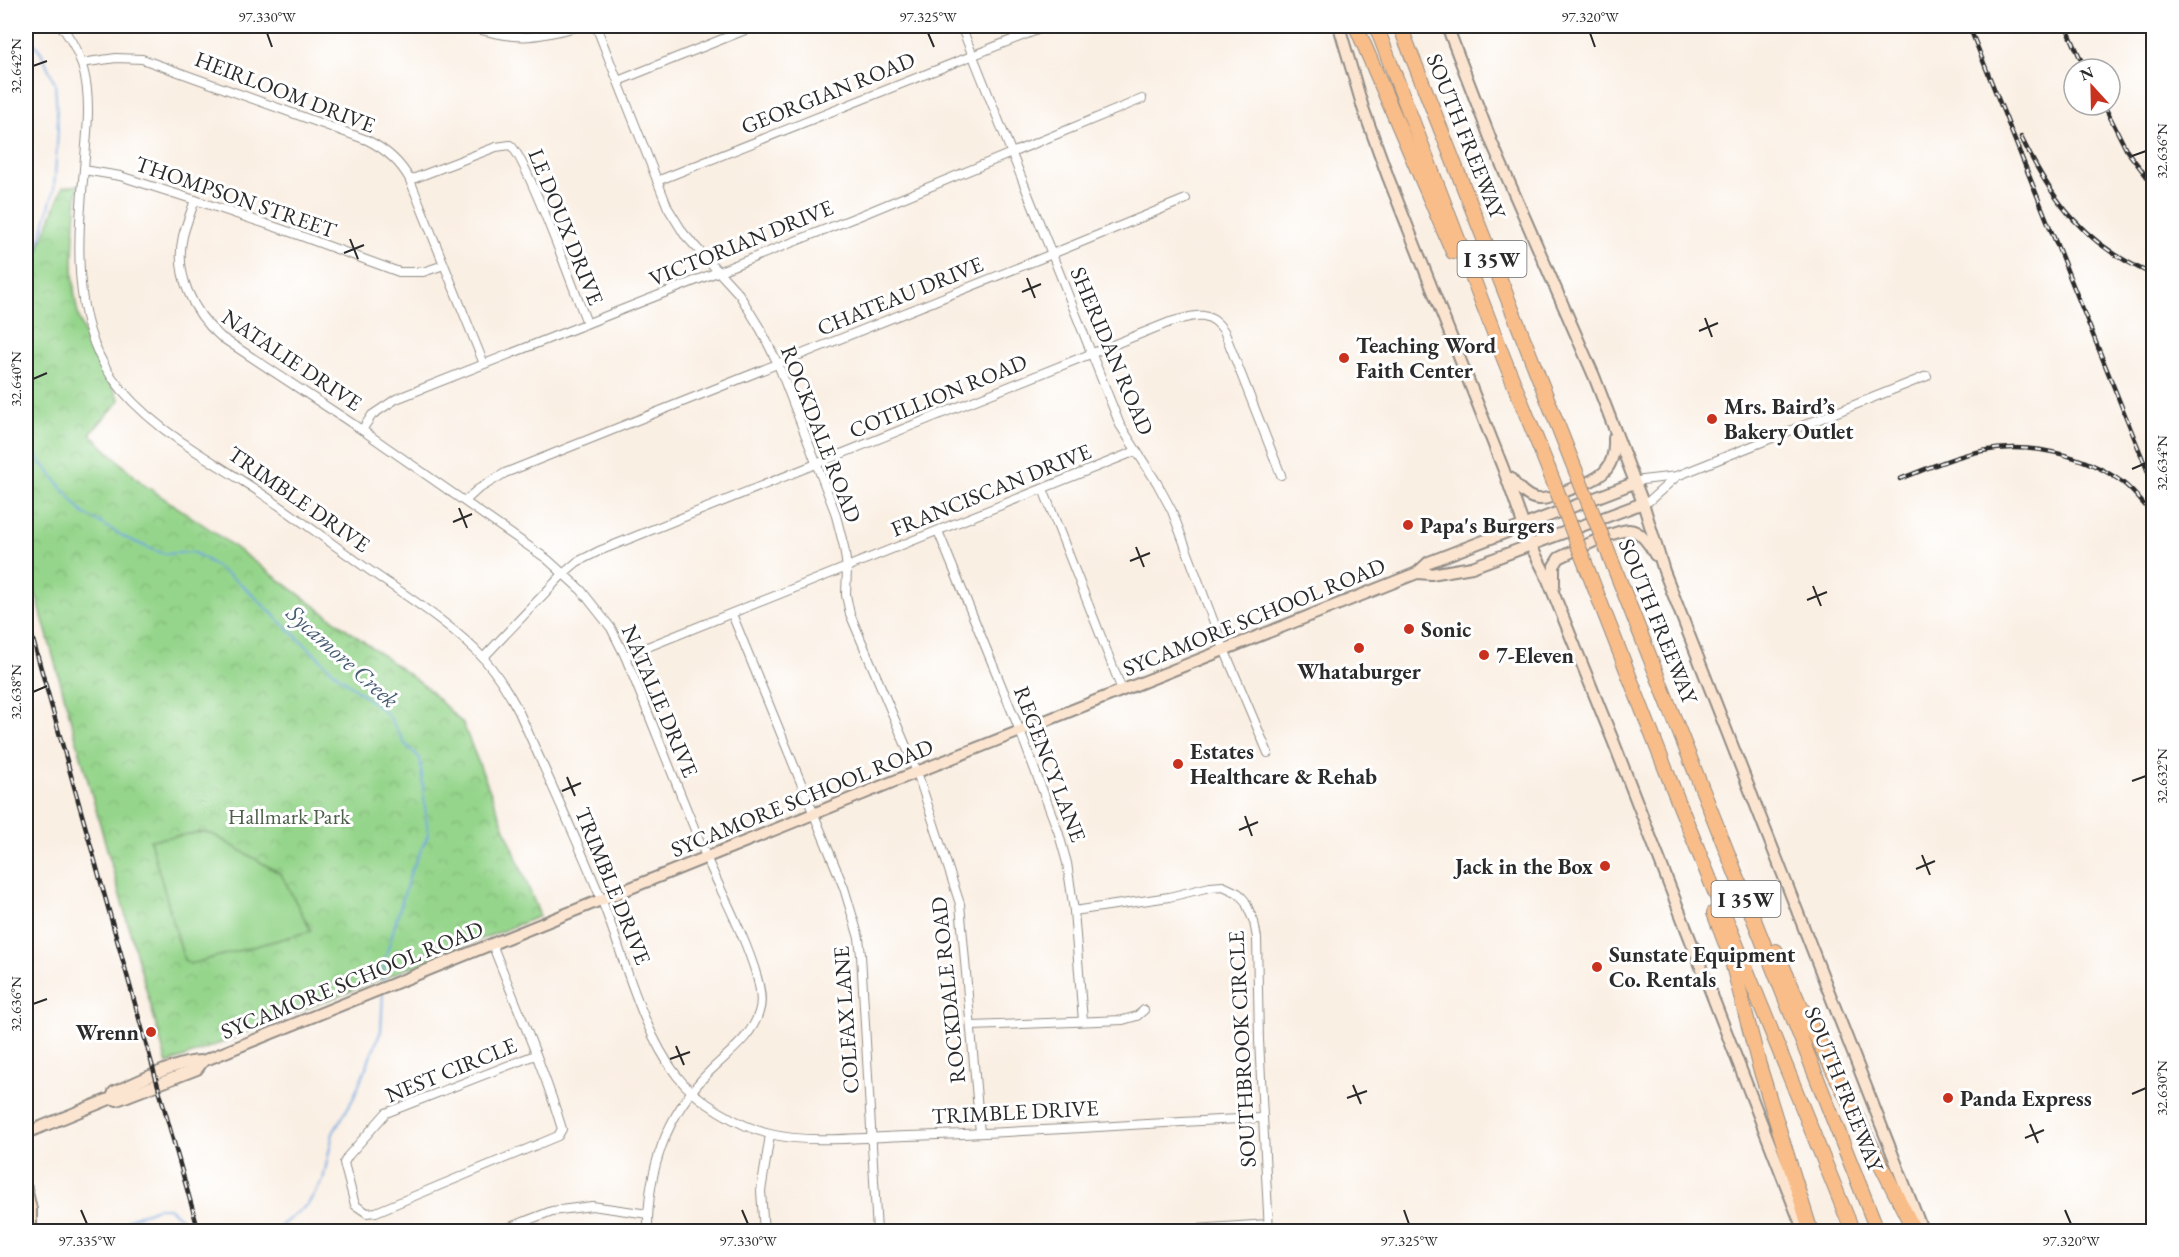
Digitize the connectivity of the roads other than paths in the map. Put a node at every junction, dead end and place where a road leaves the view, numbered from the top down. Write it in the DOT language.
graph roads {
  1 [pos="61,26"];
  2 [pos="468,26"];
  3 [pos="580,26"];
  4 [pos="597,26"];
  5 [pos="755,26"];
  6 [pos="961,26"];
  7 [pos="1047,26"];
  8 [pos="1339,26"];
  9 [pos="1356,26"];
  10 [pos="1376,26"];
  11 [pos="1400,26"];
  12 [pos="1406,26"];
  13 [pos="1447,26"];
  14 [pos="972,54"];
  15 [pos="1413,59"];
  16 [pos="81,63"];
  17 [pos="618,81"];
  18 [pos="1142,99"];
  19 [pos="1012,154"];
  20 [pos="84,170"];
  21 [pos="410,180"];
  22 [pos="657,181"];
  23 [pos="1186,199"];
  24 [pos="195,200"];
  25 [pos="1052,254"];
  26 [pos="444,265"];
  27 [pos="720,271"];
  28 [pos="1487,311"];
  29 [pos="587,323"];
  30 [pos="1091,354"];
  31 [pos="483,364"];
  32 [pos="778,364"];
  33 [pos="1927,376"];
  34 [pos="1612,423"];
  35 [pos="362,430"];
  36 [pos="1136,451"];
  37 [pos="816,464"];
  38 [pos="1503,468"];
  39 [pos="1281,475"];
  40 [pos="1677,476"];
  41 [pos="1634,483"];
  42 [pos="1043,489"];
  43 [pos="465,501"];
  44 [pos="1643,504"];
  45 [pos="1524,526"];
  46 [pos="938,531"];
  47 [pos="1531,546"];
  48 [pos="847,568"];
  49 [pos="1664,571"];
  50 [pos="564,573"];
  51 [pos="1417,573"];
  52 [pos="1554,594"];
  53 [pos="732,614"];
  54 [pos="1224,649"];
  55 [pos="625,656"];
  56 [pos="483,658"];
  57 [pos="1122,690"];
  58 [pos="1020,731"];
  59 [pos="1268,753"];
  60 [pos="917,772"];
  61 [pos="1678,801"];
  62 [pos="813,814"];
  63 [pos="707,858"];
  64 [pos="1738,880"];
  65 [pos="602,901"];
  66 [pos="1074,911"];
  67 [pos="492,944"];
  68 [pos="1144,1010"];
  69 [pos="1083,1020"];
  70 [pos="972,1026"];
  71 [pos="535,1055"];
  72 [pos="692,1091"];
  73 [pos="1263,1118"];
  74 [pos="980,1132"];
  75 [pos="26,1133"];
  76 [pos="770,1135"];
  77 [pos="872,1137"];
  78 [pos="26,1188"];
  79 [pos="648,1214"];
  80 [pos="521,1221"];
  81 [pos="1268,1228"];
  82 [pos="31,1232"];
  83 [pos="497,1232"];
  84 [pos="525,1232"];
  85 [pos="648,1232"];
  86 [pos="764,1232"];
  87 [pos="877,1232"];
  88 [pos="1152,1232"];
  89 [pos="1804,1232"];
  90 [pos="1810,1232"];
  91 [pos="1853,1232"];
  92 [pos="1878,1232"];
  93 [pos="1915,1232"];
  94 [pos="1923,1232"];
  1 -- 16 [label="street, TRIMBLE DRIVE"];
  2 -- 3 [label="street"];
  4 -- 17 [label="street, ROCKDALE ROAD"];
  5 -- 17 [label="street"];
  6 -- 14 [label="street, SHERIDAN ROAD"];
  7 -- 14 [label="street, GEORGIAN ROAD"];
  8 -- 38 [label="main road"];
  9 -- 28 [label="highway"];
  10 -- 28 [label="highway, SOUTH FREEWAY / I 35W"];
  11 -- 15 [label="highway, SOUTH FREEWAY / I 35W"];
  12 -- 15 [label="highway"];
  13 -- 34 [label="main road, SOUTH FREEWAY"];
  14 -- 19 [label="street, SHERIDAN ROAD"];
  14 -- 22 [label="street, GEORGIAN ROAD"];
  15 -- 64 [label="highway, SOUTH FREEWAY / I 35W, bridge"];
  16 -- 20 [label="street, TRIMBLE DRIVE"];
  16 -- 21 [label="street, HEIRLOOM DRIVE"];
  17 -- 22 [label="street, ROCKDALE ROAD"];
  18 -- 19 [label="street, VICTORIAN DRIVE"];
  19 -- 25 [label="street, SHERIDAN ROAD"];
  19 -- 27 [label="street, VICTORIAN DRIVE"];
  20 -- 24 [label="street, THOMPSON STREET"];
  20 -- 56 [label="street, TRIMBLE DRIVE"];
  21 -- 26 [label="street, HEIRLOOM DRIVE"];
  21 -- 29 [label="street, LE DOUX DRIVE"];
  22 -- 27 [label="street, ROCKDALE ROAD"];
  23 -- 25 [label="street, CHATEAU DRIVE"];
  24 -- 26 [label="street, THOMPSON STREET"];
  24 -- 35 [label="street, NATALIE DRIVE"];
  25 -- 30 [label="street, SHERIDAN ROAD"];
  25 -- 32 [label="street, CHATEAU DRIVE"];
  26 -- 31 [label="street, HEIRLOOM DRIVE"];
  27 -- 29 [label="street, VICTORIAN DRIVE"];
  27 -- 32 [label="street, ROCKDALE ROAD"];
  28 -- 61 [label="highway, SOUTH FREEWAY / I 35W, bridge"];
  29 -- 31 [label="street, VICTORIAN DRIVE"];
  30 -- 36 [label="street, SHERIDAN ROAD"];
  30 -- 37 [label="street, COTILLION ROAD"];
  30 -- 39 [label="street, COTILLION ROAD"];
  31 -- 35 [label="street, VICTORIAN DRIVE"];
  32 -- 37 [label="street, ROCKDALE ROAD"];
  32 -- 43 [label="street, CHATEAU DRIVE"];
  33 -- 40 [label="street, SYCAMORE SCHOOL ROAD"];
  34 -- 38 [label="main road"];
  34 -- 41 [label="main road, SOUTH FREEWAY"];
  35 -- 43 [label="street, NATALIE DRIVE"];
  36 -- 42 [label="street, FRANCISCAN DRIVE"];
  36 -- 54 [label="street, SHERIDAN ROAD"];
  37 -- 48 [label="street, ROCKDALE ROAD"];
  37 -- 50 [label="street, COTILLION ROAD"];
  38 -- 45 [label="main road"];
  40 -- 41 [label="street, SYCAMORE SCHOOL ROAD"];
  40 -- 44 [label="street, SYCAMORE SCHOOL ROAD"];
  41 -- 44 [label="main road, SOUTH FREEWAY"];
  41 -- 45 [label="main road, SYCAMORE SCHOOL ROAD"];
  42 -- 46 [label="street, FRANCISCAN DRIVE"];
  42 -- 57 [label="street"];
  43 -- 50 [label="street, NATALIE DRIVE"];
  44 -- 47 [label="main road, SYCAMORE SCHOOL ROAD"];
  44 -- 49 [label="main road, SOUTH FREEWAY"];
  45 -- 47 [label="main road"];
  45 -- 51 [label="main road, SYCAMORE SCHOOL ROAD"];
  46 -- 48 [label="street, FRANCISCAN DRIVE"];
  46 -- 58 [label="street, REGENCY LANE"];
  47 -- 51 [label="main road, SYCAMORE SCHOOL ROAD"];
  47 -- 52 [label="main road"];
  48 -- 53 [label="street, FRANCISCAN DRIVE"];
  48 -- 60 [label="street, ROCKDALE ROAD"];
  49 -- 52 [label="main road"];
  49 -- 94 [label="main road, SOUTH FREEWAY"];
  50 -- 55 [label="street, NATALIE DRIVE"];
  50 -- 56 [label="street, COTILLION ROAD"];
  51 -- 54 [label="main road, SYCAMORE SCHOOL ROAD"];
  52 -- 89 [label="main road"];
  53 -- 55 [label="street, FRANCISCAN DRIVE"];
  53 -- 62 [label="street, COLFAX LANE"];
  54 -- 57 [label="main road, SYCAMORE SCHOOL ROAD"];
  54 -- 59 [label="street, SHERIDAN ROAD"];
  55 -- 63 [label="street, NATALIE DRIVE"];
  56 -- 65 [label="street, TRIMBLE DRIVE"];
  57 -- 58 [label="main road, SYCAMORE SCHOOL ROAD"];
  58 -- 60 [label="main road, SYCAMORE SCHOOL ROAD"];
  58 -- 66 [label="street, REGENCY LANE"];
  60 -- 62 [label="main road, SYCAMORE SCHOOL ROAD"];
  60 -- 70 [label="street, ROCKDALE ROAD"];
  61 -- 90 [label="highway"];
  61 -- 91 [label="highway, SOUTH FREEWAY / I 35W"];
  62 -- 63 [label="main road, SYCAMORE SCHOOL ROAD"];
  62 -- 77 [label="street, COLFAX LANE"];
  63 -- 65 [label="main road, SYCAMORE SCHOOL ROAD"];
  63 -- 72 [label="street, NATALIE DRIVE"];
  64 -- 92 [label="highway, SOUTH FREEWAY / I 35W"];
  64 -- 93 [label="highway"];
  65 -- 67 [label="main road, SYCAMORE SCHOOL ROAD"];
  65 -- 72 [label="street, TRIMBLE DRIVE"];
  66 -- 69 [label="street, REGENCY LANE"];
  66 -- 73 [label="street, SOUTHBROOK CIRCLE"];
  67 -- 71 [label="street"];
  67 -- 75 [label="main road, SYCAMORE SCHOOL ROAD"];
  68 -- 69 [label="street"];
  69 -- 70 [label="street"];
  70 -- 74 [label="street, ROCKDALE ROAD"];
  71 -- 71 [label="street, NEST CIRCLE"];
  72 -- 76 [label="street, TRIMBLE DRIVE"];
  72 -- 79 [label="street, NATALIE DRIVE"];
  73 -- 74 [label="street, TRIMBLE DRIVE"];
  73 -- 81 [label="street, SOUTHBROOK CIRCLE"];
  74 -- 77 [label="street, TRIMBLE DRIVE"];
  76 -- 77 [label="street, TRIMBLE DRIVE"];
  76 -- 86 [label="street"];
  77 -- 87 [label="street, COLFAX LANE"];
  78 -- 82 [label="main road"];
  79 -- 80 [label="street"];
  79 -- 85 [label="street, NATALIE DRIVE"];
  80 -- 83 [label="street"];
  80 -- 84 [label="street"];
  81 -- 88 [label="street"];
}
